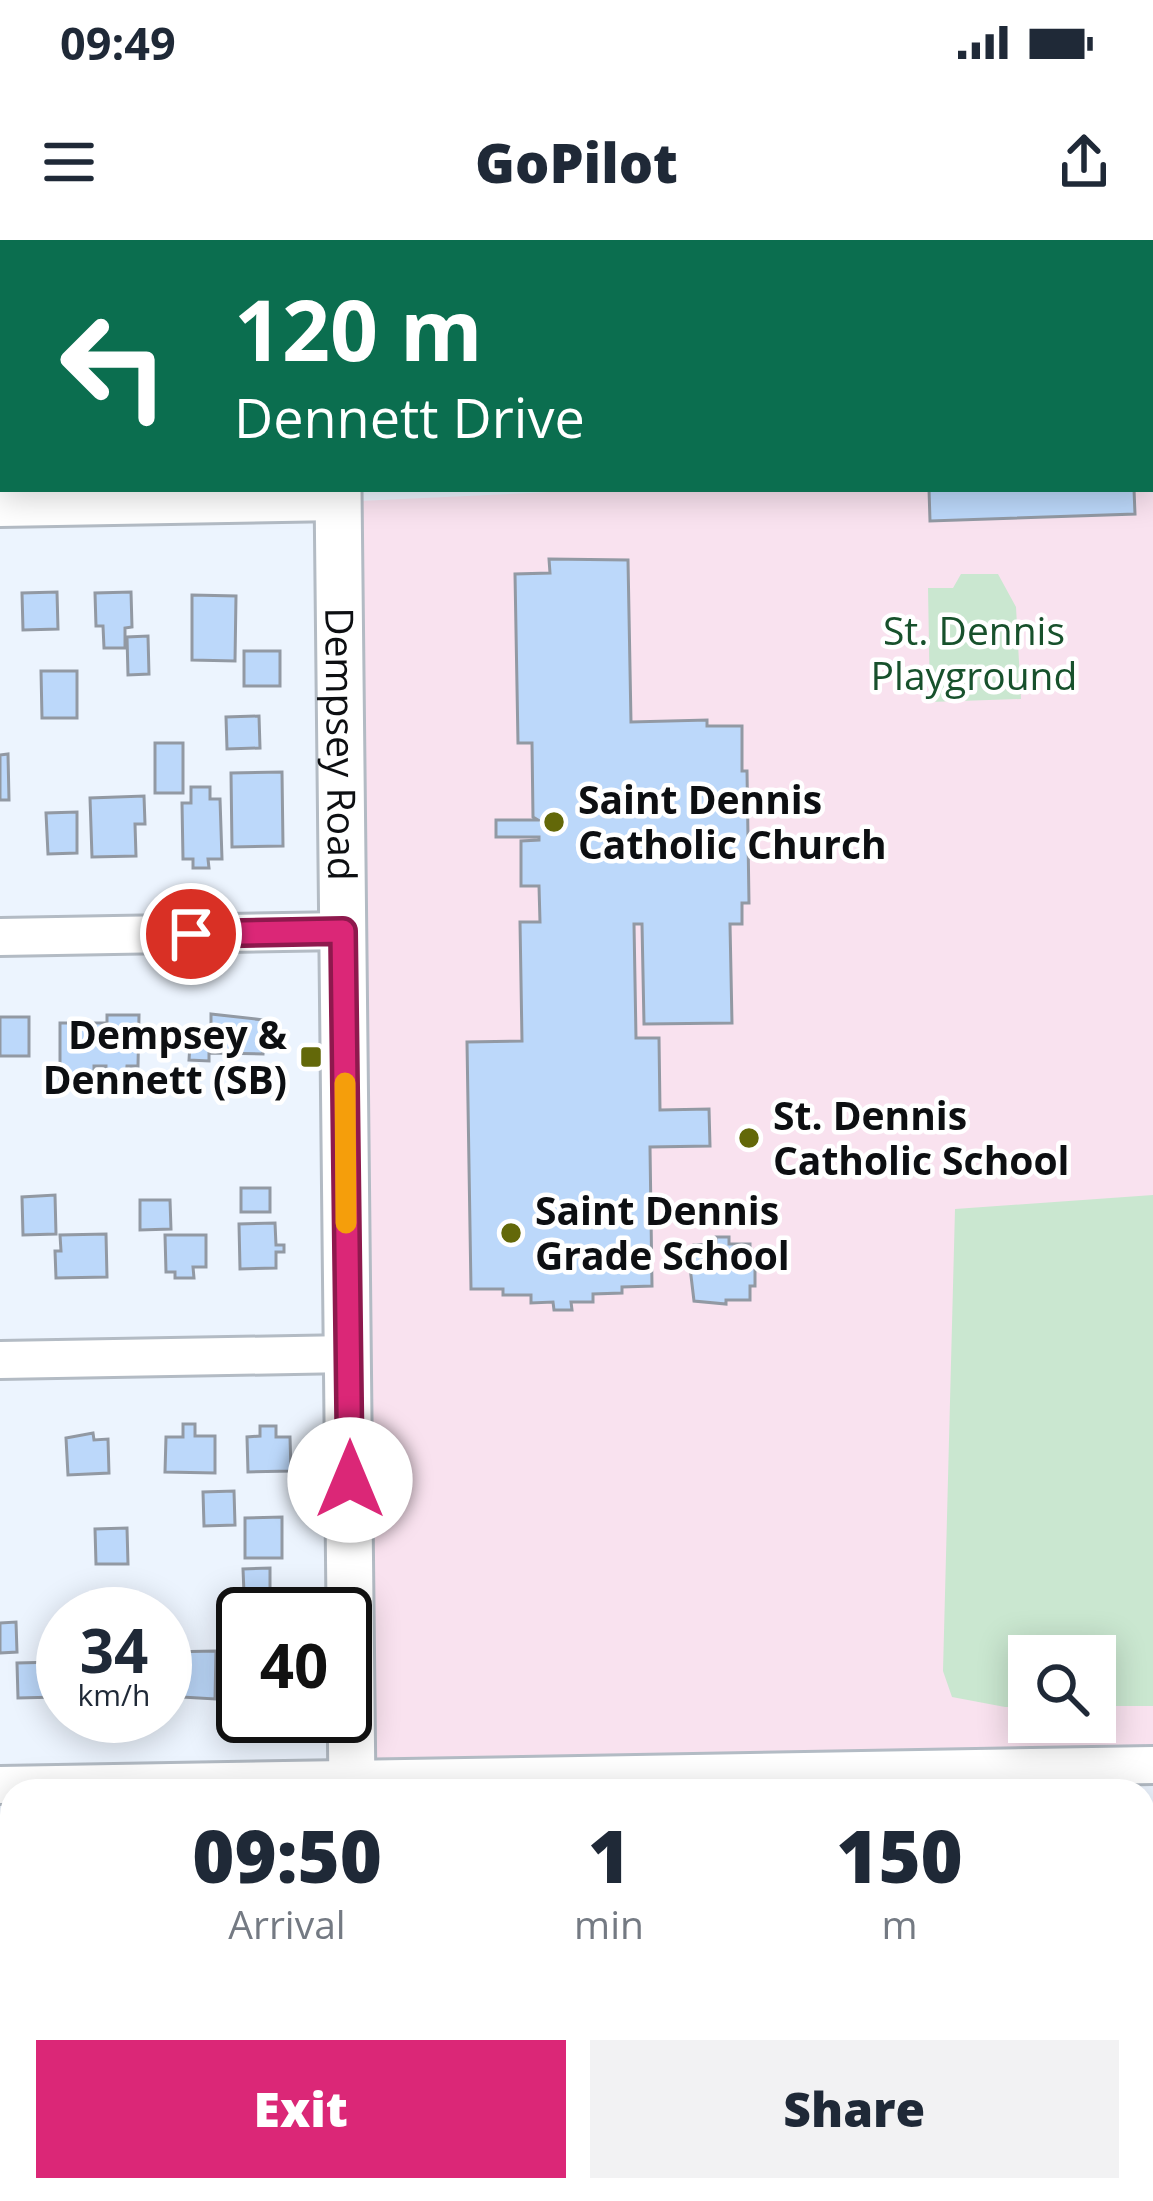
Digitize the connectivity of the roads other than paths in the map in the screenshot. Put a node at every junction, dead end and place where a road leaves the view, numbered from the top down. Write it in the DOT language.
graph roads {
  1 [pos="338,495"];
  2 [pos="0,508"];
  3 [pos="343,931"];
  4 [pos="0,937"];
  5 [pos="349,1354"];
  6 [pos="0,1360"];
  7 [pos="1153,1765"];
  8 [pos="352,1779"];
  9 [pos="563,1779"];
  1 -- 2 [label="street"];
  1 -- 3 [label="street, Dempsey Road"];
  3 -- 4 [label="street"];
  3 -- 5 [label="street, Dempsey Road"];
  5 -- 6 [label="street"];
  5 -- 8 [label="street, Dempsey Road"];
  7 -- 9 [label="street"];
}
